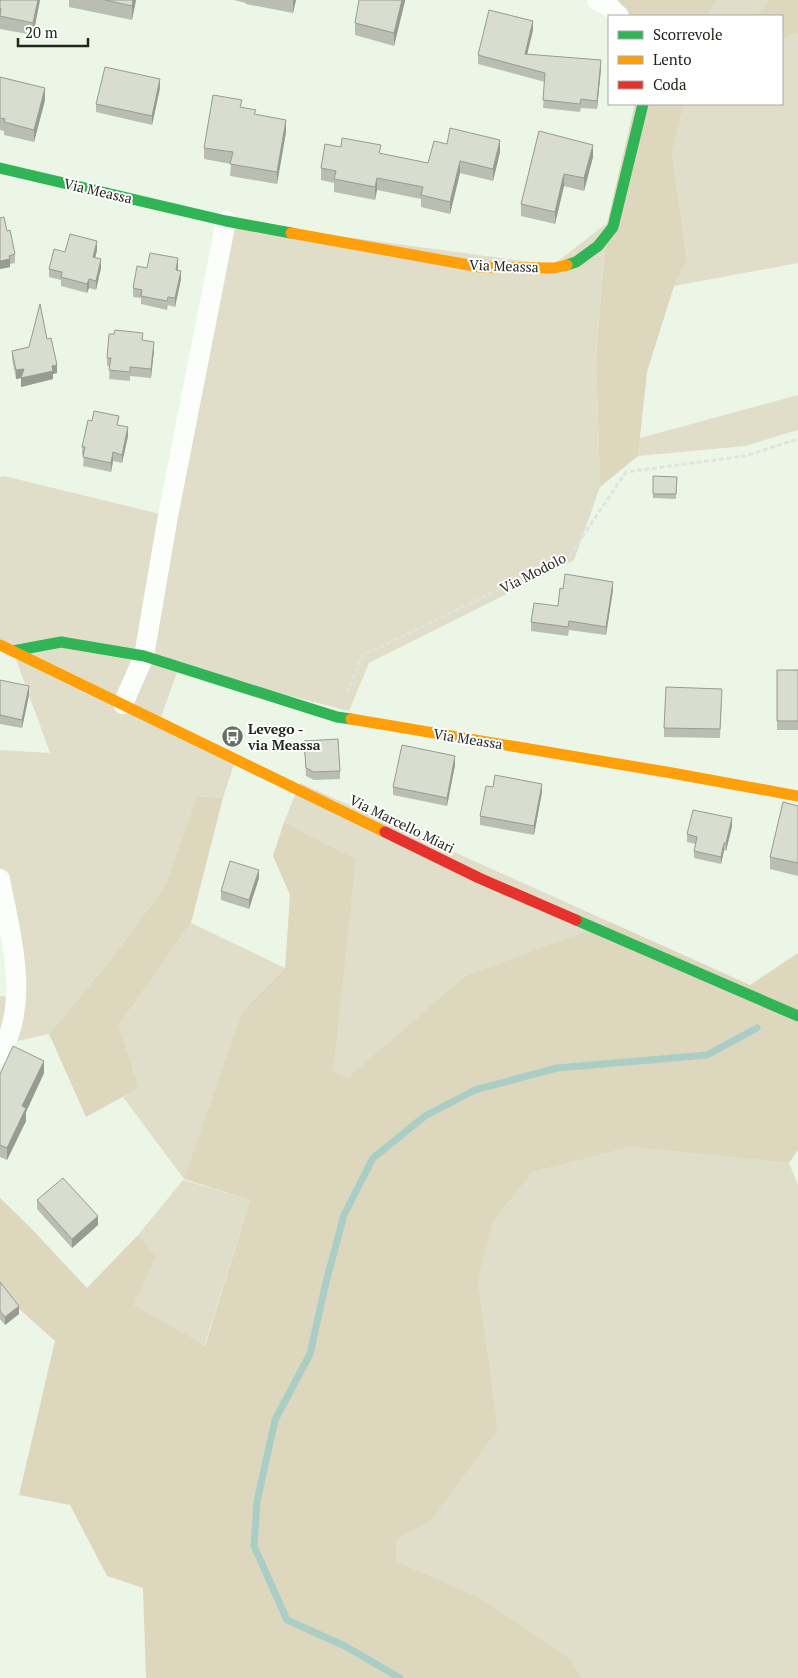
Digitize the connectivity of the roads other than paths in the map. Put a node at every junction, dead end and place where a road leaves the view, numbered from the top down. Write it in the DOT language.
graph roads {
  1 [pos="597,0"];
  2 [pos="618,15"];
  3 [pos="644,105"];
  4 [pos="0,168"];
  5 [pos="226,221"];
  6 [pos="0,645"];
  7 [pos="13,651"];
  8 [pos="144,656"];
  9 [pos="123,704"];
  10 [pos="798,796"];
  11 [pos="0,879"];
  12 [pos="798,1016"];
  13 [pos="0,1054"];
  1 -- 2 [label="street"];
  3 -- 5 [label="street, Via Meassa"];
  4 -- 5 [label="street, Via Meassa"];
  5 -- 8 [label="street"];
  6 -- 7 [label="street, Via Marcello Miari"];
  7 -- 8 [label="street, Via Meassa"];
  7 -- 9 [label="street, Via Marcello Miari"];
  8 -- 9 [label="street"];
  8 -- 10 [label="street, Via Meassa"];
  9 -- 12 [label="street, Via Marcello Miari"];
  11 -- 13 [label="street"];
}
